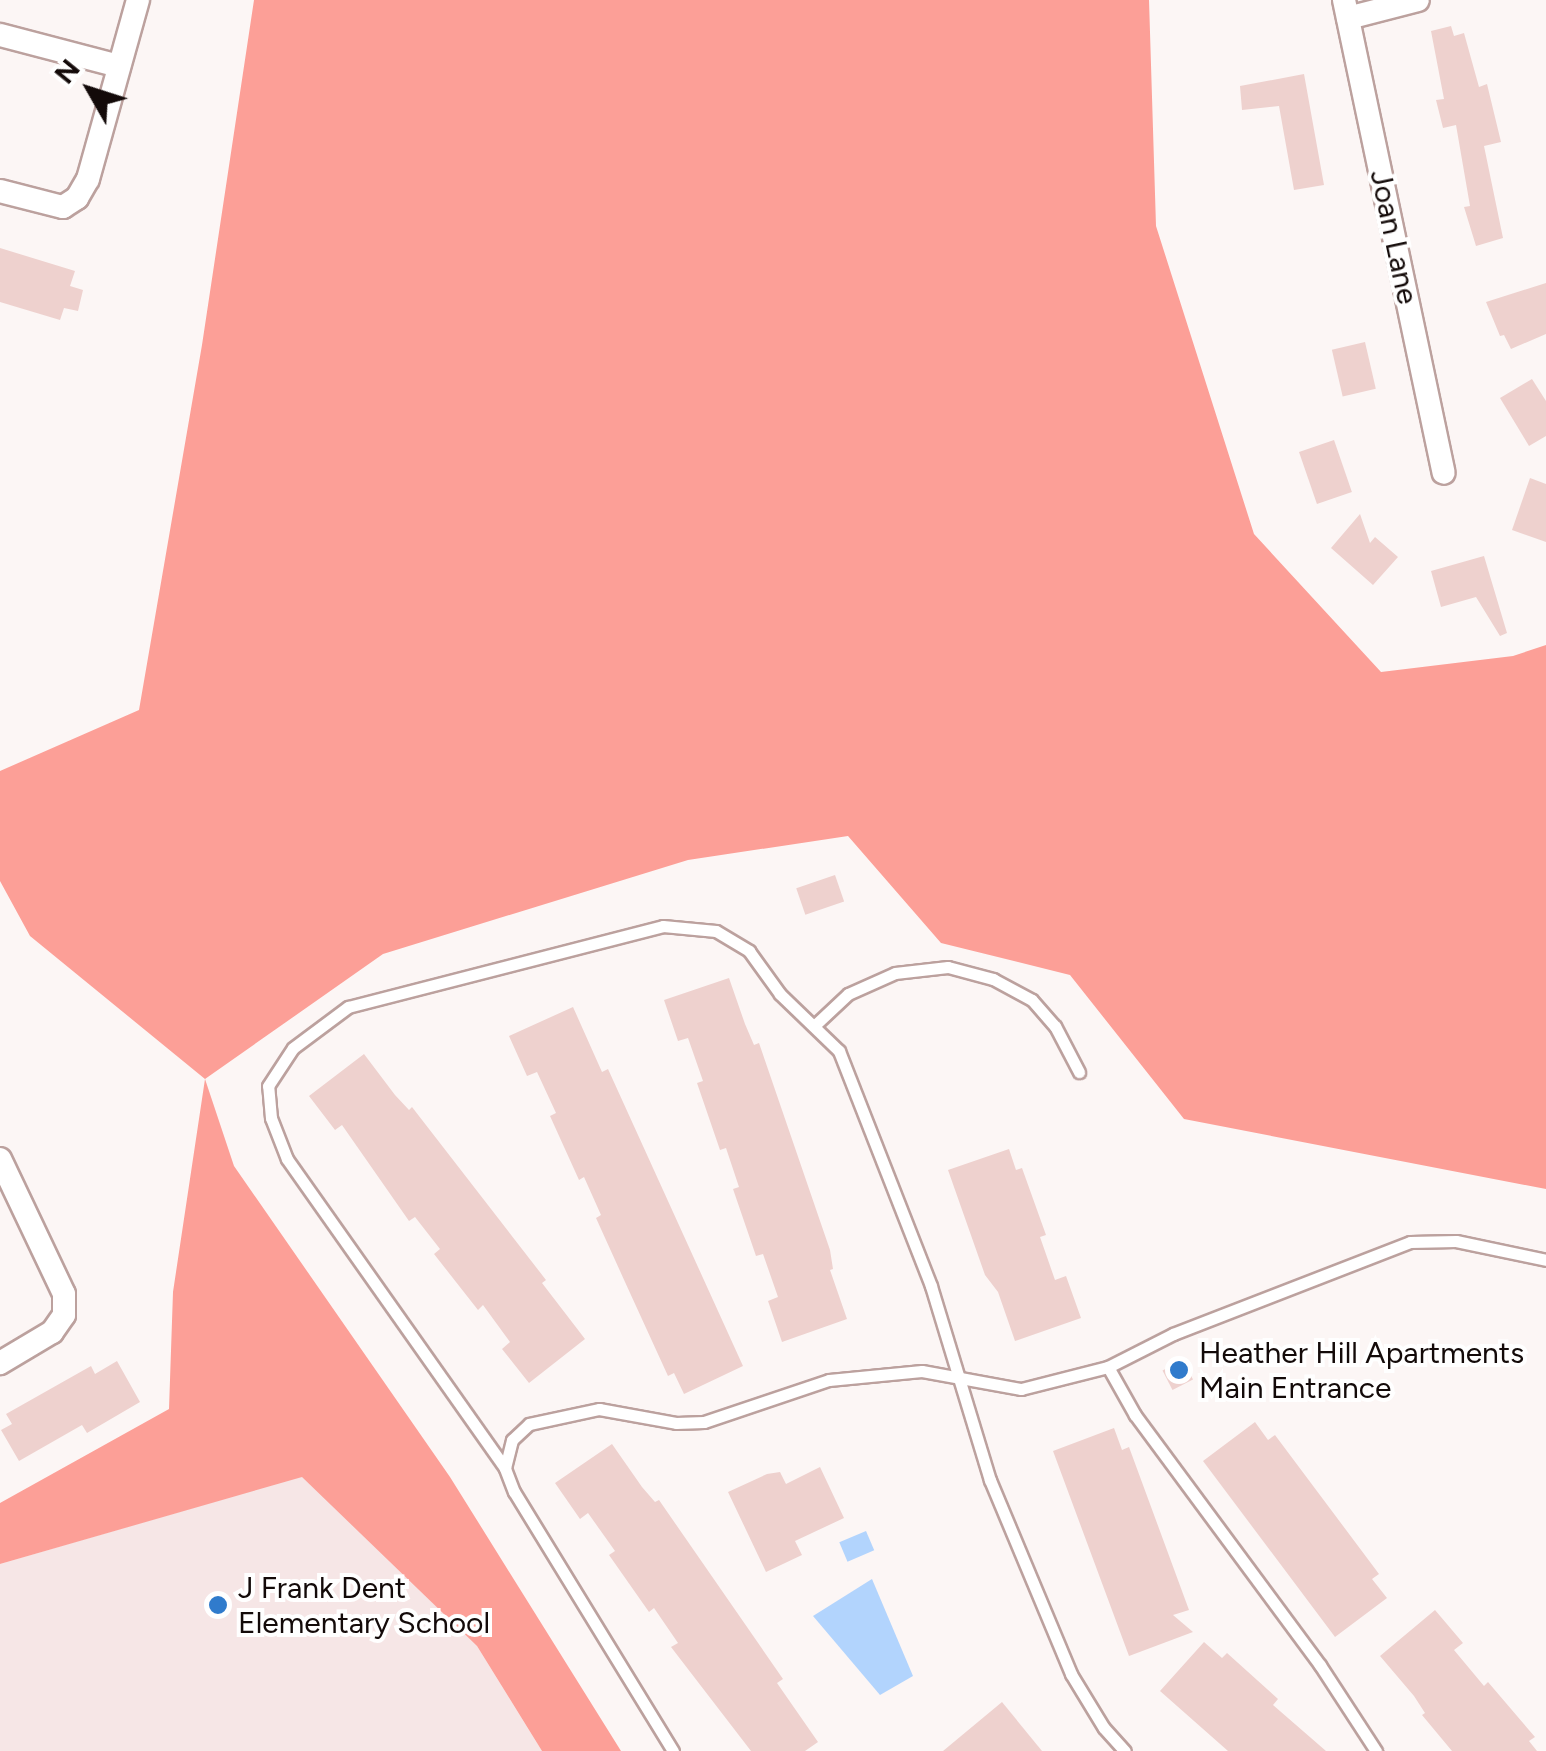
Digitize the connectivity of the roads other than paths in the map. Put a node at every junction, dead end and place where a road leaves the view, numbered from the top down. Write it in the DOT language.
graph roads {
  1 [pos="138,0"];
  2 [pos="1418,0"];
  3 [pos="1346,9"];
  4 [pos="0,35"];
  5 [pos="120,66"];
  6 [pos="0,191"];
  7 [pos="1444,474"];
  8 [pos="815,1025"];
  9 [pos="1079,1072"];
  10 [pos="0,1159"];
  11 [pos="1546,1260"];
  12 [pos="0,1362"];
  13 [pos="1108,1367"];
  14 [pos="958,1374"];
  15 [pos="506,1468"];
  16 [pos="673,1751"];
  17 [pos="1125,1751"];
  18 [pos="1376,1751"];
  1 -- 5 [label="street"];
  2 -- 3 [label="street"];
  3 -- 7 [label="street, Joan Lane"];
  4 -- 5 [label="street"];
  5 -- 6 [label="street"];
  8 -- 9 [label="lane"];
  8 -- 14 [label="lane"];
  8 -- 15 [label="lane"];
  10 -- 12 [label="street"];
  11 -- 13 [label="lane"];
  13 -- 14 [label="lane"];
  13 -- 18 [label="lane"];
  14 -- 15 [label="lane"];
  14 -- 17 [label="lane"];
  15 -- 16 [label="lane"];
}
